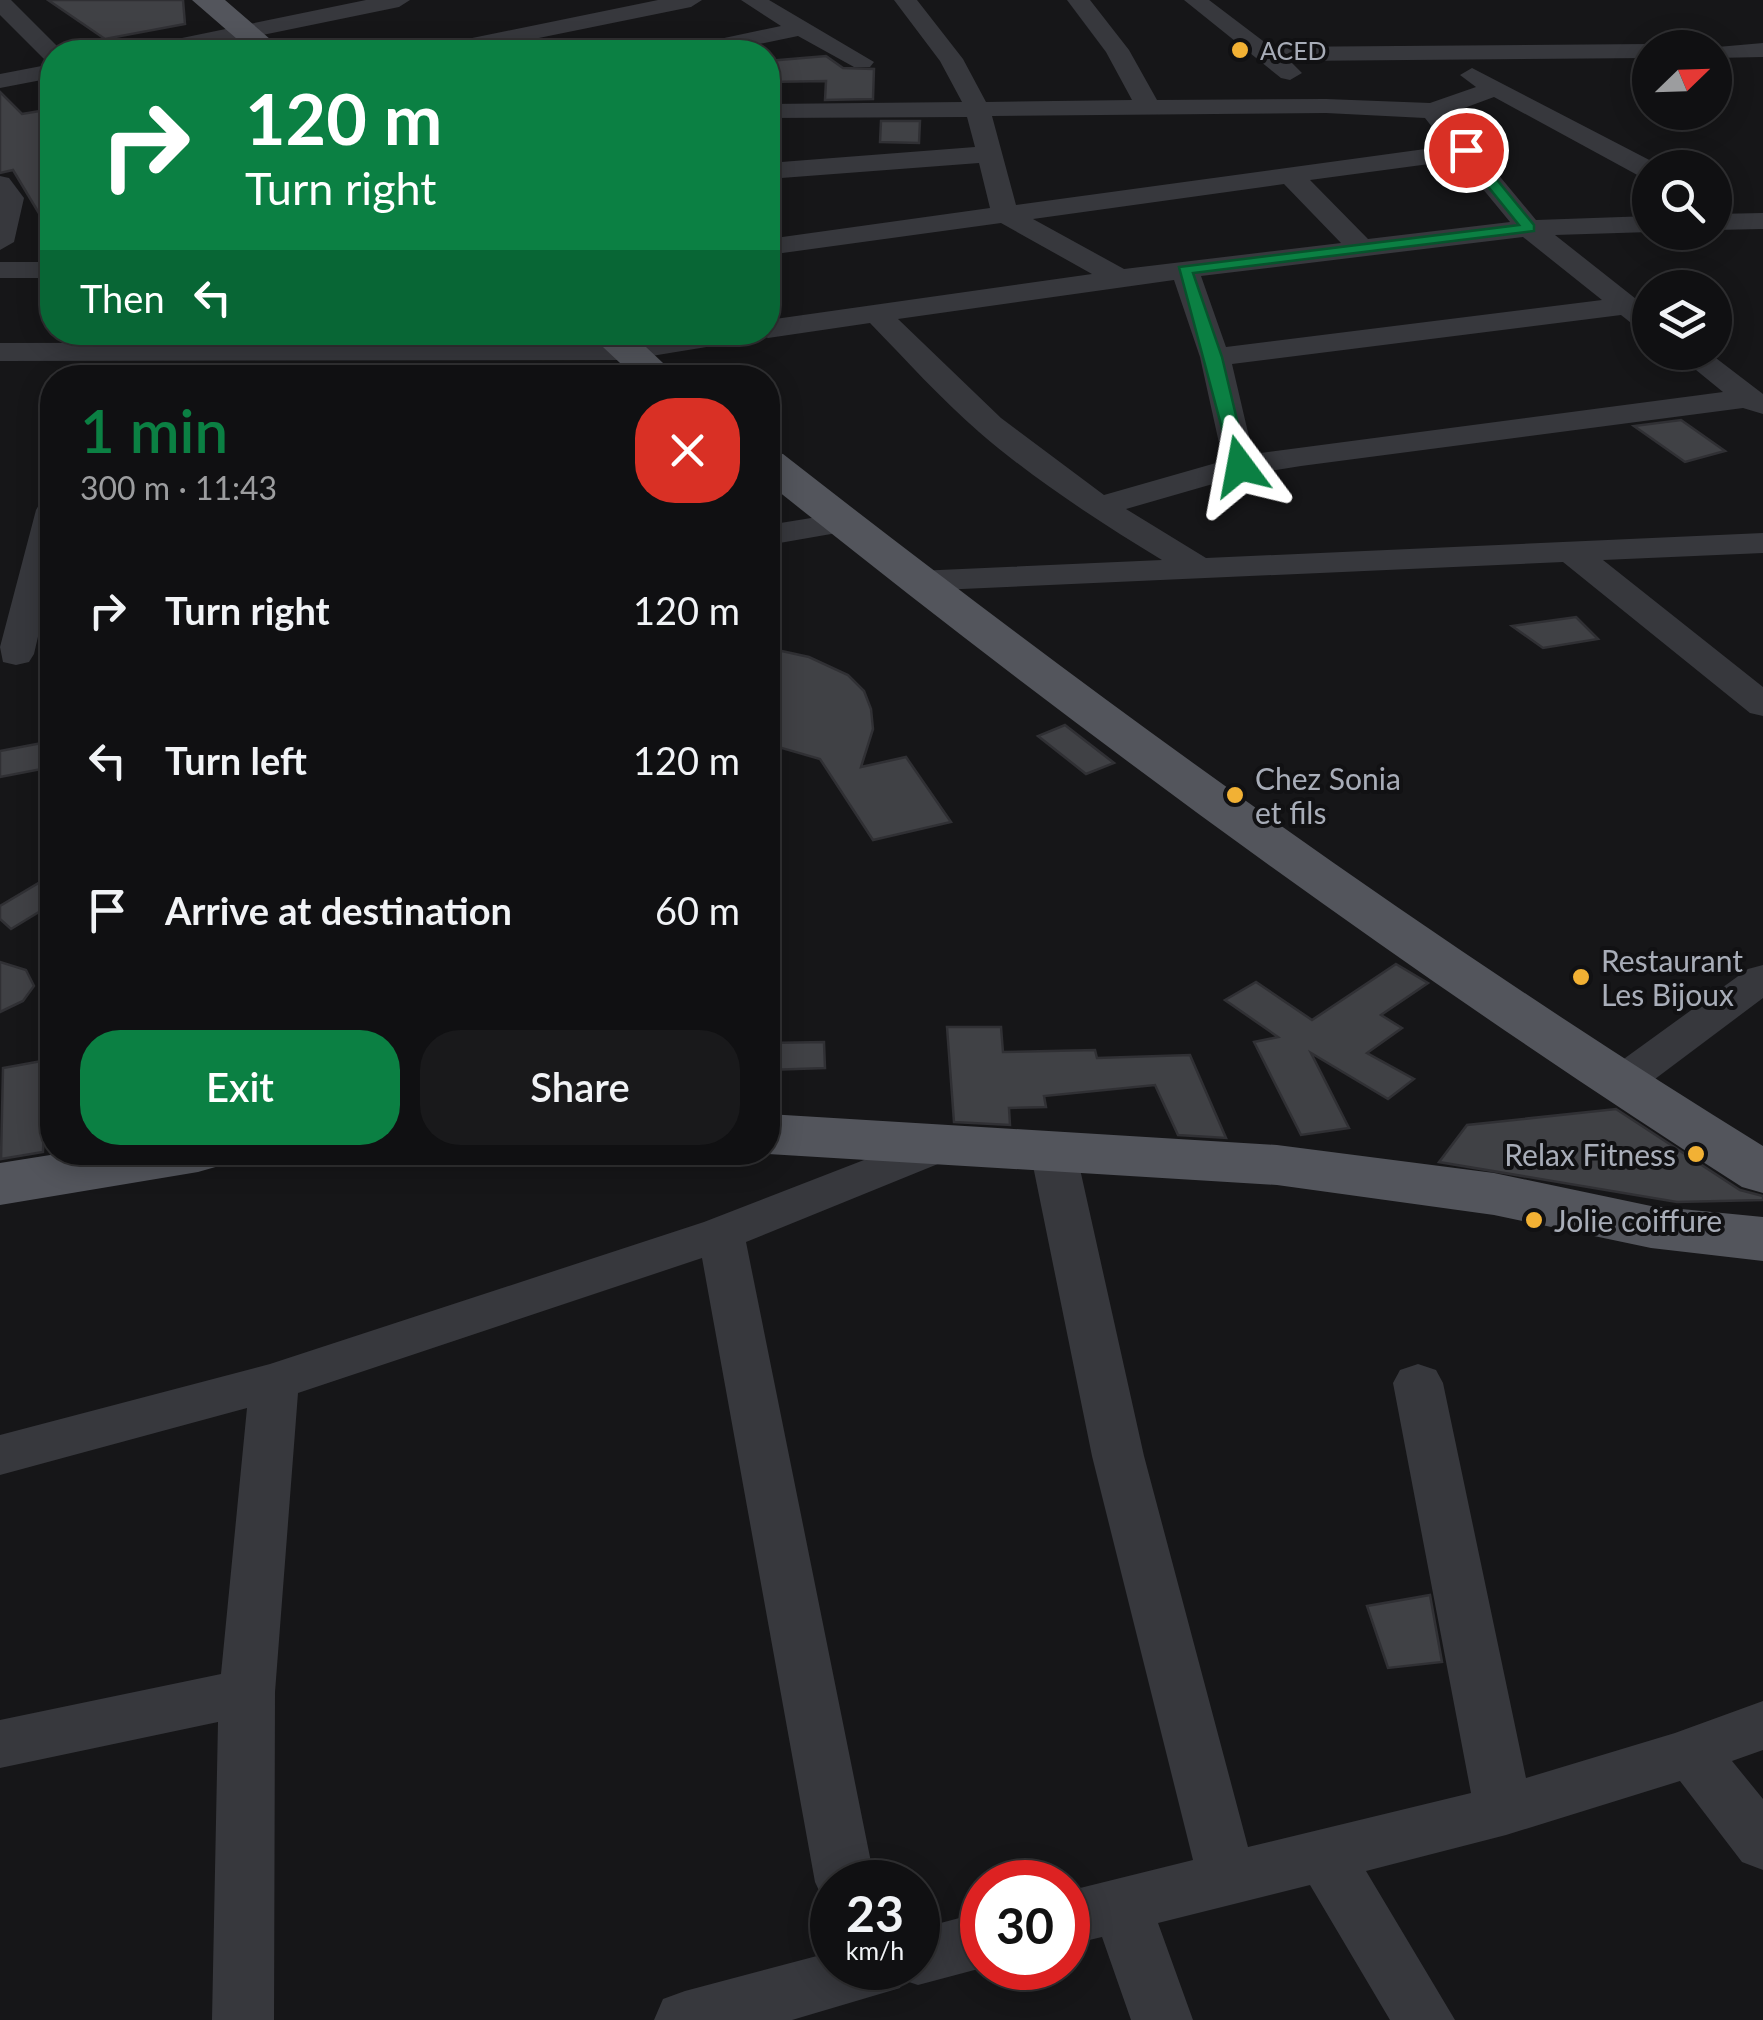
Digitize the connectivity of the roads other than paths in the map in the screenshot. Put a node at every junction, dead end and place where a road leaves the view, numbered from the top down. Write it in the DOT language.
graph roads {
  1 [pos="207,0"];
  2 [pos="399,0"];
  3 [pos="692,0"];
  4 [pos="752,0"];
  5 [pos="905,0"];
  6 [pos="1078,0"];
  7 [pos="1195,0"];
  8 [pos="0,2"];
  9 [pos="802,28"];
  10 [pos="246,33"];
  11 [pos="210,40"];
  12 [pos="255,40"];
  13 [pos="497,40"];
  14 [pos="746,40"];
  15 [pos="40,42"];
  16 [pos="1763,50"];
  17 [pos="1428,51"];
  18 [pos="1632,51"];
  19 [pos="1732,51"];
  20 [pos="1270,54"];
  21 [pos="862,62"];
  22 [pos="40,73"];
  23 [pos="0,81"];
  24 [pos="1496,88"];
  25 [pos="1326,106"];
  26 [pos="976,107"];
  27 [pos="1149,108"];
  28 [pos="780,111"];
  29 [pos="1432,111"];
  30 [pos="1466,150"];
  31 [pos="989,154"];
  32 [pos="1632,161"];
  33 [pos="780,169"];
  34 [pos="1290,175"];
  35 [pos="0,184"];
  36 [pos="1005,214"];
  37 [pos="1632,225"];
  38 [pos="1529,228"];
  39 [pos="0,242"];
  40 [pos="780,246"];
  41 [pos="1362,248"];
  42 [pos="0,270"];
  43 [pos="40,270"];
  44 [pos="1185,270"];
  45 [pos="1120,278"];
  46 [pos="1632,310"];
  47 [pos="874,311"];
  48 [pos="1632,316"];
  49 [pos="780,326"];
  50 [pos="552,345"];
  51 [pos="621,345"];
  52 [pos="0,352"];
  53 [pos="1214,357"];
  54 [pos="86,365"];
  55 [pos="115,365"];
  56 [pos="644,365"];
  57 [pos="1712,370"];
  58 [pos="1756,403"];
  59 [pos="1240,466"];
  60 [pos="780,473"];
  61 [pos="1098,508"];
  62 [pos="842,522"];
  63 [pos="780,534"];
  64 [pos="1763,543"];
  65 [pos="40,549"];
  66 [pos="1573,553"];
  67 [pos="1201,569"];
  68 [pos="917,582"];
  69 [pos="40,652"];
  70 [pos="8,654"];
  71 [pos="1763,705"];
  72 [pos="1763,978"];
  73 [pos="1619,1084"];
  74 [pos="780,1135"];
  75 [pos="944,1144"];
  76 [pos="1053,1150"];
  77 [pos="118,1165"];
  78 [pos="1763,1173"];
  79 [pos="0,1184"];
  80 [pos="721,1234"];
  81 [pos="1763,1238"];
  82 [pos="274,1382"];
  83 [pos="1418,1383"];
  84 [pos="0,1456"];
  85 [pos="247,1692"];
  86 [pos="1763,1724"];
  87 [pos="0,1744"];
  88 [pos="1692,1753"];
  89 [pos="1503,1808"];
  90 [pos="1763,1844"];
  91 [pos="1324,1856"];
  92 [pos="841,1860"];
  93 [pos="1227,1879"];
  94 [pos="1094,1911"];
  95 [pos="810,1985"];
  96 [pos="243,2020"];
  97 [pos="685,2020"];
  98 [pos="1162,2020"];
  99 [pos="1424,2020"];
  1 -- 10 [label="main road"];
  2 -- 10 [label="street"];
  3 -- 13 [label="street"];
  4 -- 9 [label="street"];
  5 -- 26 [label="street"];
  6 -- 27 [label="street"];
  7 -- 20 [label="street"];
  8 -- 15 [label="street"];
  9 -- 14 [label="street"];
  9 -- 21 [label="street"];
  10 -- 11 [label="street"];
  10 -- 12 [label="main road"];
  16 -- 19 [label="street"];
  17 -- 18 [label="street"];
  17 -- 20 [label="street"];
  17 -- 24 [label="street"];
  20 -- 25 [label="street"];
  22 -- 23 [label="street"];
  24 -- 29 [label="street"];
  24 -- 32 [label="street"];
  25 -- 27 [label="street"];
  25 -- 29 [label="street"];
  26 -- 27 [label="street"];
  26 -- 28 [label="street"];
  26 -- 31 [label="street"];
  29 -- 30 [label="street"];
  30 -- 34 [label="street"];
  30 -- 38 [label="street"];
  31 -- 33 [label="street"];
  31 -- 36 [label="street"];
  34 -- 36 [label="street"];
  34 -- 41 [label="street"];
  35 -- 39 [label="street"];
  36 -- 40 [label="street"];
  36 -- 45 [label="street"];
  37 -- 38 [label="street"];
  38 -- 41 [label="street"];
  38 -- 46 [label="street"];
  41 -- 44 [label="street"];
  42 -- 43 [label="street"];
  44 -- 45 [label="street"];
  44 -- 53 [label="street"];
  45 -- 47 [label="street"];
  47 -- 49 [label="street"];
  47 -- 61 [label="street"];
  48 -- 53 [label="street"];
  50 -- 55 [label="street"];
  51 -- 56 [label="main road"];
  52 -- 54 [label="street"];
  53 -- 59 [label="street"];
  57 -- 58 [label="street"];
  58 -- 59 [label="street"];
  59 -- 61 [label="street"];
  60 -- 62 [label="main road"];
  61 -- 67 [label="street"];
  62 -- 63 [label="street"];
  62 -- 68 [label="main road"];
  64 -- 66 [label="street"];
  65 -- 70 [label="street"];
  66 -- 67 [label="street"];
  66 -- 71 [label="street"];
  67 -- 68 [label="street"];
  68 -- 73 [label="main road"];
  69 -- 70 [label="street"];
  72 -- 73 [label="street"];
  73 -- 78 [label="main road"];
  74 -- 75 [label="main road"];
  75 -- 76 [label="main road"];
  75 -- 80 [label="street"];
  76 -- 81 [label="main road"];
  76 -- 93 [label="street"];
  77 -- 79 [label="main road"];
  80 -- 82 [label="street"];
  80 -- 92 [label="street"];
  82 -- 84 [label="street"];
  82 -- 85 [label="street"];
  83 -- 89 [label="street"];
  85 -- 87 [label="street"];
  85 -- 96 [label="street"];
  86 -- 88 [label="street"];
  88 -- 89 [label="street"];
  88 -- 90 [label="street"];
  89 -- 91 [label="street"];
  91 -- 93 [label="street"];
  91 -- 99 [label="street"];
  93 -- 94 [label="street"];
  94 -- 98 [label="street"];
  95 -- 97 [label="street"];
}
